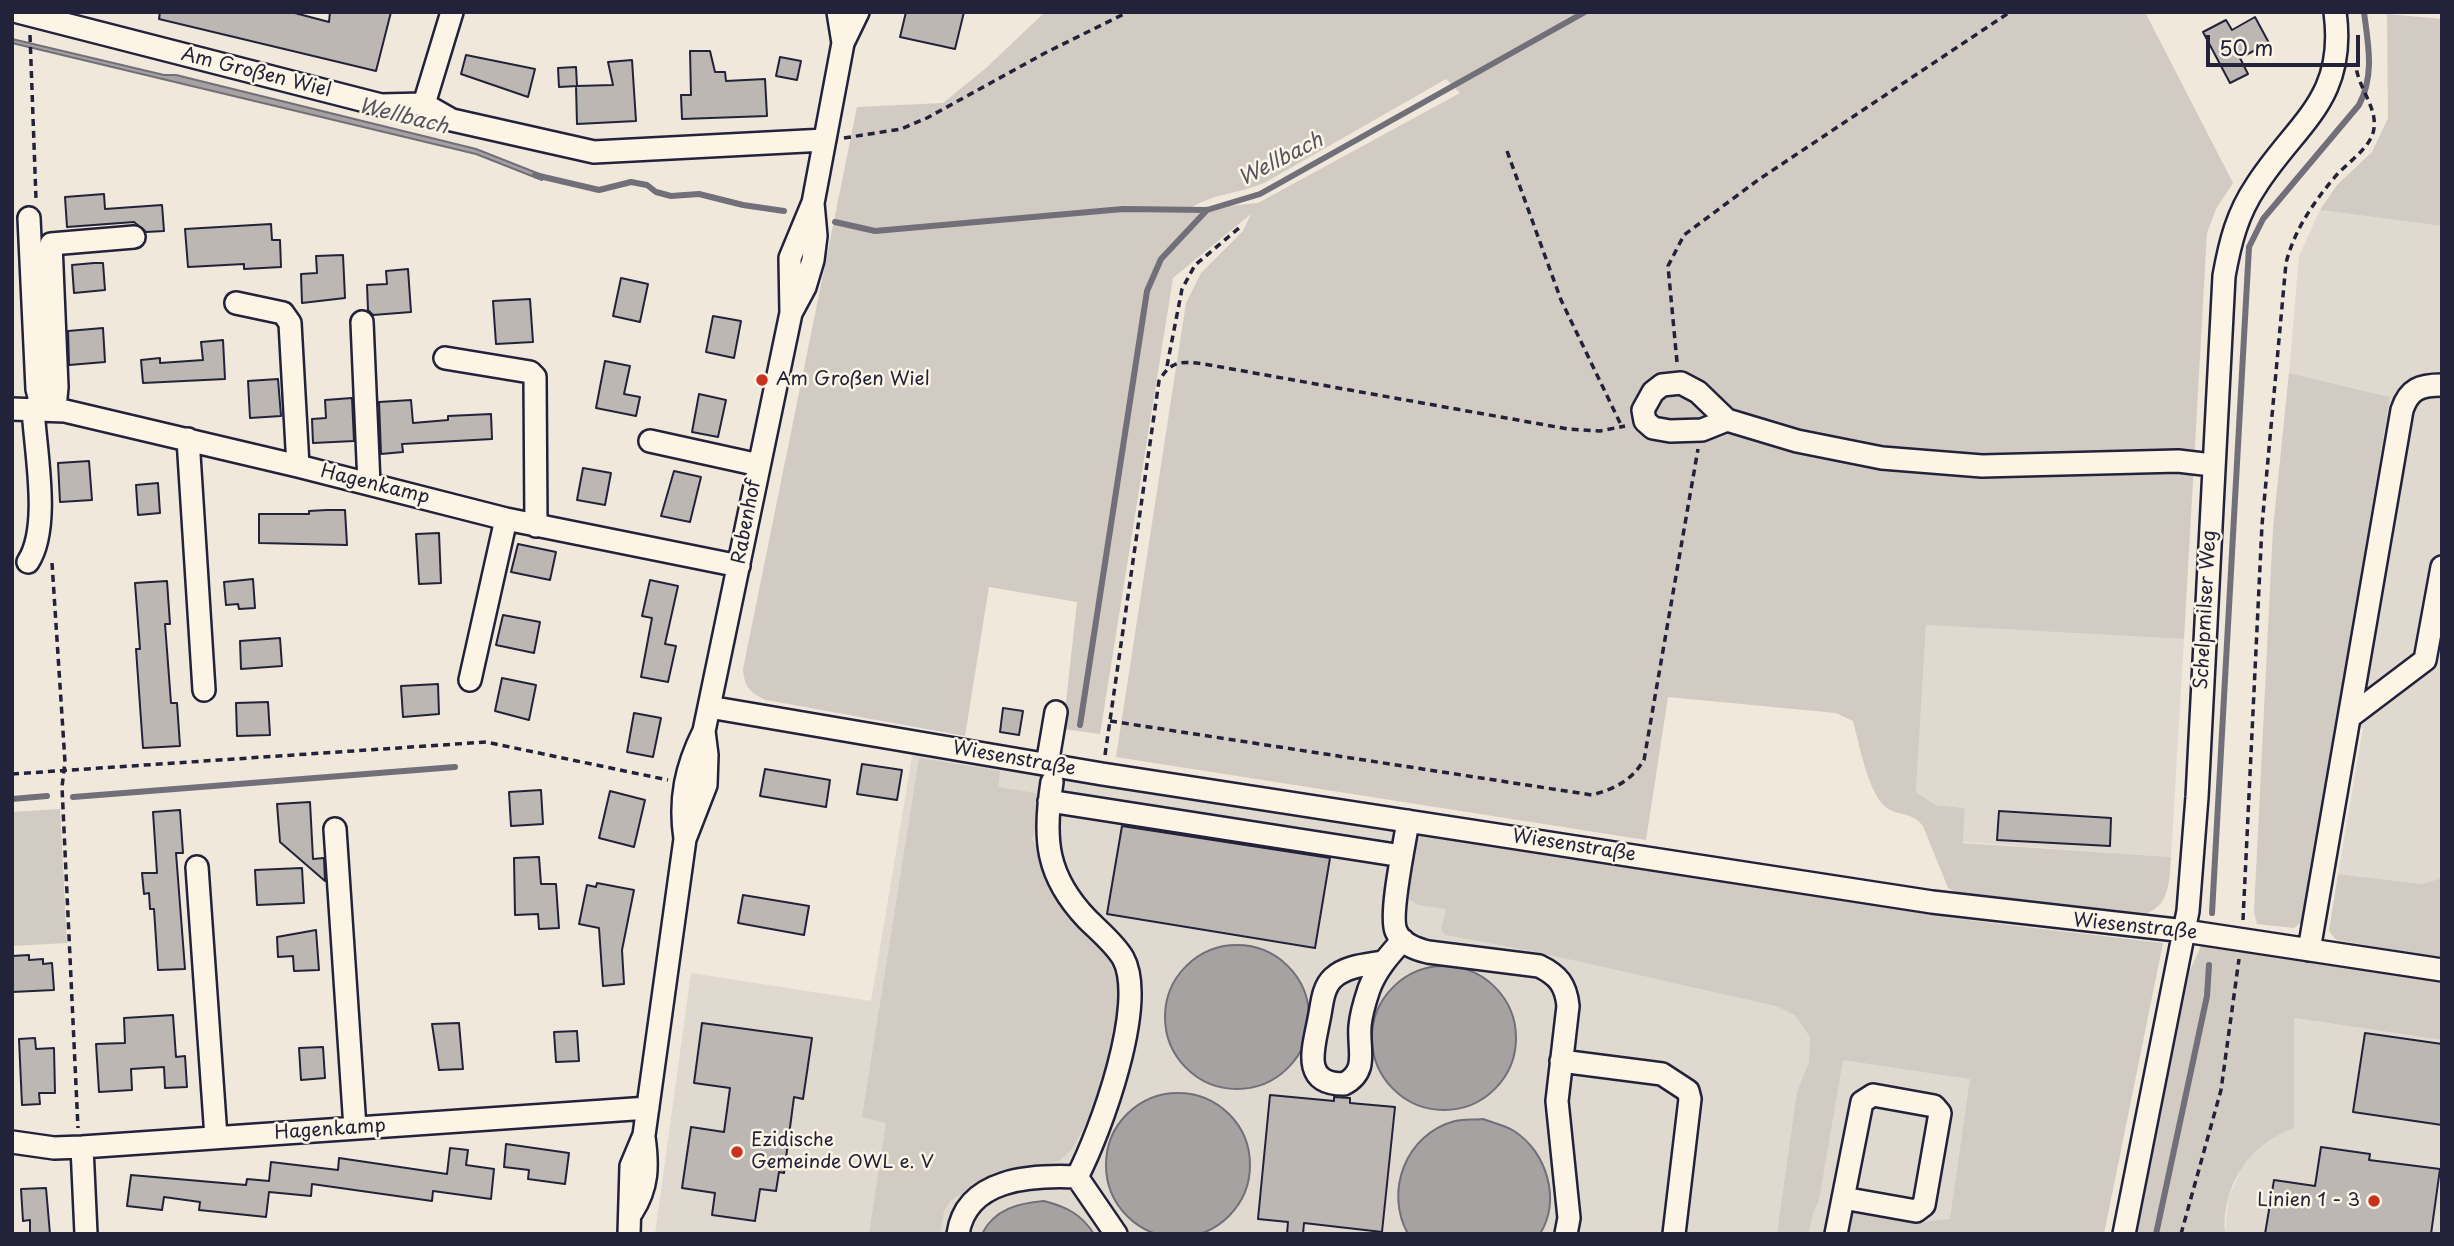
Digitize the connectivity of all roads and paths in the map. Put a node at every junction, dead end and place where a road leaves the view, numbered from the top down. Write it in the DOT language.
graph roads {
  1 [pos="18,12"];
  2 [pos="452,12"];
  3 [pos="838,12"];
  4 [pos="858,12"];
  5 [pos="1128,12"];
  6 [pos="2010,12"];
  7 [pos="2335,12"];
  8 [pos="30,32"];
  9 [pos="843,43"];
  10 [pos="30,67"];
  11 [pos="2357,77"];
  12 [pos="424,104"];
  13 [pos="825,140"];
  14 [pos="1507,151"];
  15 [pos="29,218"];
  16 [pos="1240,228"];
  17 [pos="134,237"];
  18 [pos="236,303"];
  19 [pos="362,322"];
  20 [pos="445,358"];
  21 [pos="1167,366"];
  22 [pos="1681,383"];
  23 [pos="2442,385"];
  24 [pos="35,408"];
  25 [pos="1727,419"];
  26 [pos="1645,421"];
  27 [pos="1622,427"];
  28 [pos="1702,429"];
  29 [pos="188,439"];
  30 [pos="650,441"];
  31 [pos="759,465"];
  32 [pos="2212,465"];
  33 [pos="299,466"];
  34 [pos="369,484"];
  35 [pos="506,519"];
  36 [pos="536,526"];
  37 [pos="52,560"];
  38 [pos="28,562"];
  39 [pos="738,566"];
  40 [pos="2442,567"];
  41 [pos="470,680"];
  42 [pos="204,690"];
  43 [pos="709,707"];
  44 [pos="1056,712"];
  45 [pos="2351,716"];
  46 [pos="1110,721"];
  47 [pos="704,731"];
  48 [pos="63,770"];
  49 [pos="12,774"];
  50 [pos="1102,774"];
  51 [pos="1049,783"];
  52 [pos="684,784"];
  53 [pos="1408,821"];
  54 [pos="335,830"];
  55 [pos="685,839"];
  56 [pos="1402,856"];
  57 [pos="197,867"];
  58 [pos="2185,931"];
  59 [pos="2241,939"];
  60 [pos="1403,940"];
  61 [pos="2309,950"];
  62 [pos="1383,962"];
  63 [pos="2442,970"];
  64 [pos="1561,1061"];
  65 [pos="648,1108"];
  66 [pos="355,1128"];
  67 [pos="216,1137"];
  68 [pos="12,1142"];
  69 [pos="82,1147"];
  70 [pos="1077,1177"];
  71 [pos="1843,1198"];
  72 [pos="86,1234"];
  73 [pos="629,1234"];
  74 [pos="958,1234"];
  75 [pos="1116,1234"];
  76 [pos="1566,1234"];
  77 [pos="1674,1234"];
  78 [pos="1836,1234"];
  79 [pos="2124,1234"];
  80 [pos="2182,1234"];
  1 -- 12 [label="street, Am Großen Wiel"];
  2 -- 12 [label="street"];
  3 -- 9 [label="street, Rabenhof"];
  4 -- 9 [label="street, Rabenhof"];
  5 -- 13 [label="path"];
  6 -- 22 [label="path"];
  7 -- 32 [label="street, Schelpmilser Weg"];
  8 -- 10 [label="path"];
  9 -- 13 [label="street, Rabenhof"];
  11 -- 59 [label="path"];
  12 -- 13 [label="street, Am Großen Wiel"];
  13 -- 31 [label="street, Rabenhof"];
  14 -- 27 [label="path"];
  15 -- 24 [label="street"];
  16 -- 21 [label="path"];
  17 -- 24 [label="street"];
  18 -- 33 [label="street"];
  19 -- 34 [label="street"];
  20 -- 36 [label="street"];
  21 -- 27 [label="path"];
  21 -- 46 [label="path"];
  22 -- 25 [label="street"];
  22 -- 26 [label="street"];
  23 -- 45 [label="street"];
  24 -- 29 [label="street, Hagenkamp"];
  24 -- 38 [label="street"];
  25 -- 28 [label="street"];
  25 -- 32 [label="street"];
  26 -- 27 [label="path"];
  26 -- 28 [label="street"];
  28 -- 46 [label="path"];
  29 -- 33 [label="street, Hagenkamp"];
  29 -- 42 [label="street"];
  30 -- 31 [label="street"];
  31 -- 39 [label="street, Rabenhof"];
  32 -- 58 [label="street, Schelpmilser Weg"];
  33 -- 34 [label="street, Hagenkamp"];
  34 -- 35 [label="street, Hagenkamp"];
  35 -- 36 [label="street, Hagenkamp"];
  35 -- 41 [label="street"];
  36 -- 39 [label="street, Hagenkamp"];
  37 -- 48 [label="path"];
  39 -- 43 [label="street, Rabenhof"];
  40 -- 45 [label="street"];
  43 -- 47 [label="street, Rabenhof"];
  43 -- 51 [label="street, Wiesenstraße"];
  44 -- 51 [label="street"];
  45 -- 61 [label="street"];
  46 -- 50 [label="path"];
  47 -- 52 [label="street, Rabenhof"];
  47 -- 55 [label="street, Rabenhof"];
  48 -- 49 [label="path"];
  48 -- 52 [label="path"];
  48 -- 69 [label="path"];
  50 -- 51 [label="street, Wiesenstraße"];
  50 -- 53 [label="street, Wiesenstraße"];
  51 -- 56 [label="street"];
  51 -- 70 [label="street"];
  52 -- 55 [label="street, Rabenhof"];
  53 -- 56 [label="street"];
  53 -- 58 [label="street, Wiesenstraße"];
  54 -- 66 [label="street"];
  55 -- 65 [label="street, Rabenhof"];
  56 -- 60 [label="street"];
  57 -- 67 [label="street"];
  58 -- 59 [label="street, Wiesenstraße"];
  58 -- 79 [label="street, Schelpmilser Weg"];
  59 -- 61 [label="street, Wiesenstraße"];
  59 -- 80 [label="path"];
  60 -- 62 [label="street"];
  60 -- 64 [label="street"];
  61 -- 63 [label="street, Wiesenstraße"];
  62 -- 62 [label="street"];
  64 -- 76 [label="street"];
  64 -- 77 [label="street"];
  65 -- 66 [label="street, Hagenkamp"];
  65 -- 73 [label="street, Rabenhof"];
  66 -- 67 [label="street, Hagenkamp"];
  67 -- 69 [label="street, Hagenkamp"];
  68 -- 69 [label="street, Hagenkamp"];
  69 -- 72 [label="street"];
  70 -- 74 [label="street"];
  70 -- 75 [label="street"];
  71 -- 71 [label="street"];
  71 -- 78 [label="street"];
}
